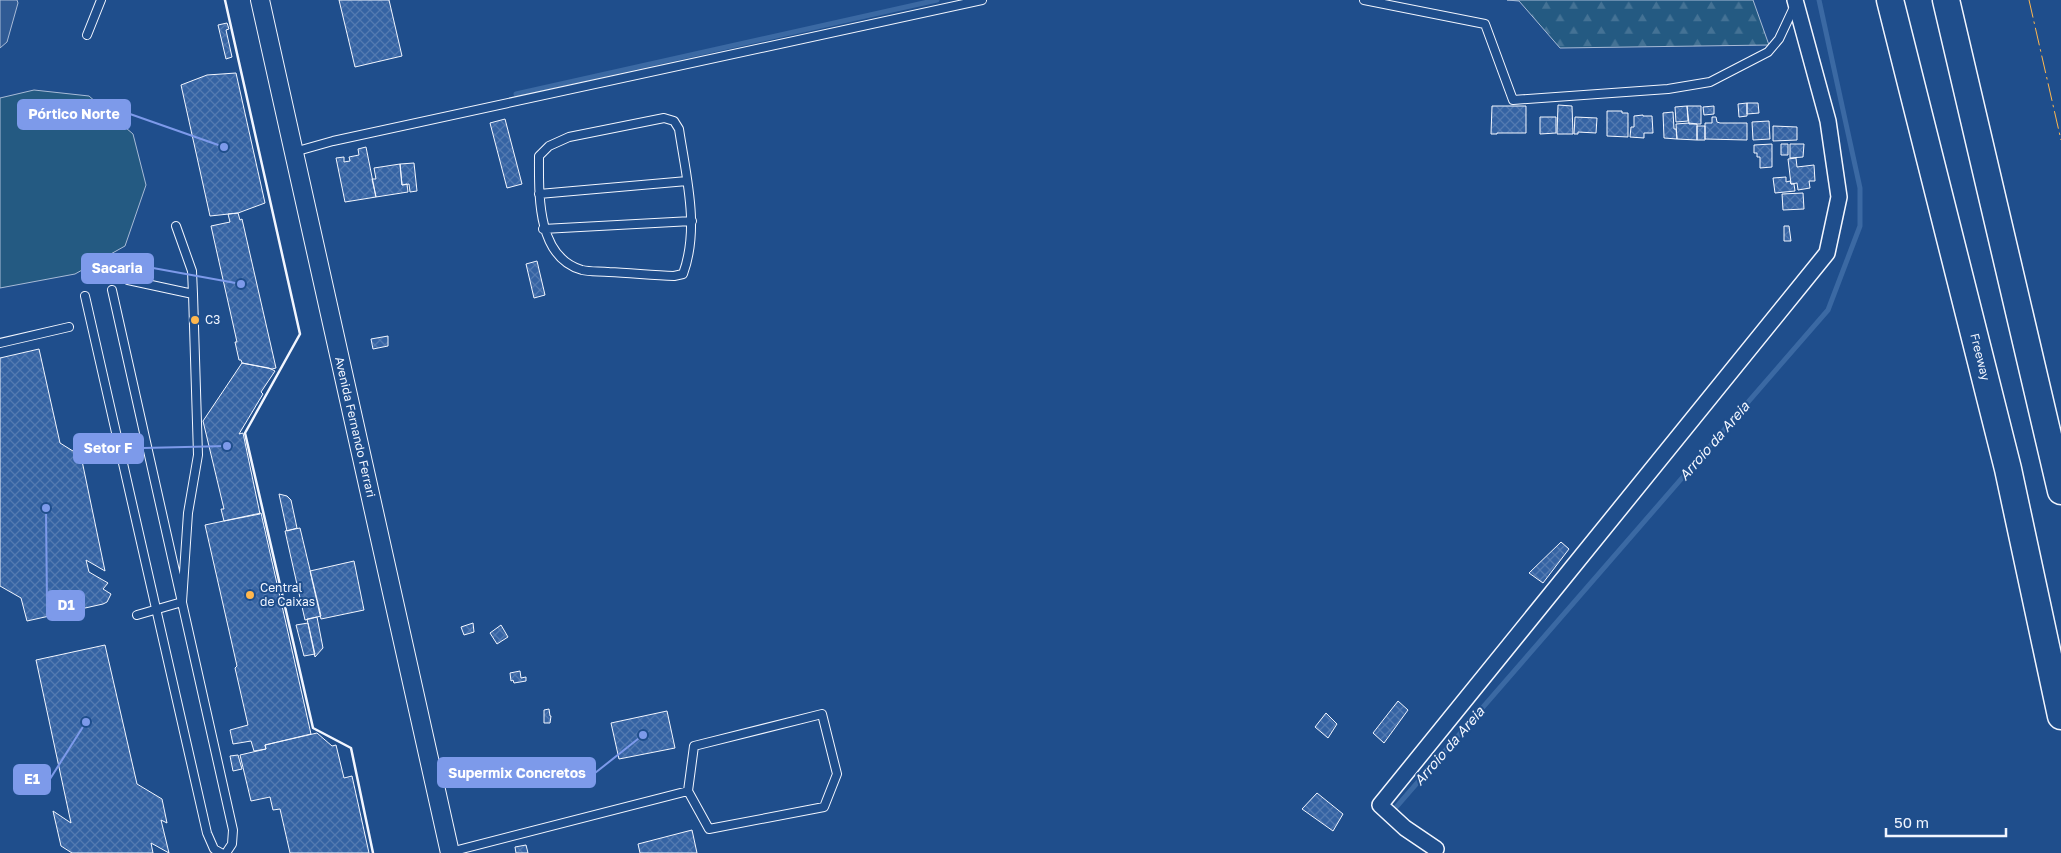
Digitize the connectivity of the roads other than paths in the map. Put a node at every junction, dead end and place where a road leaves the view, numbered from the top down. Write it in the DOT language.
graph roads {
  1 [pos="101,0"];
  2 [pos="260,0"];
  3 [pos="982,0"];
  4 [pos="1364,0"];
  5 [pos="1890,0"];
  6 [pos="1946,0"];
  7 [pos="1796,1"];
  8 [pos="87,35"];
  9 [pos="294,152"];
  10 [pos="687,180"];
  11 [pos="539,194"];
  12 [pos="692,221"];
  13 [pos="176,226"];
  14 [pos="544,228"];
  15 [pos="128,280"];
  16 [pos="112,290"];
  17 [pos="193,294"];
  18 [pos="85,296"];
  19 [pos="69,327"];
  20 [pos="0,343"];
  21 [pos="2061,490"];
  22 [pos="182,602"];
  23 [pos="157,609"];
  24 [pos="137,615"];
  25 [pos="2061,716"];
  26 [pos="688,791"];
  27 [pos="1436,849"];
  28 [pos="450,852"];
  29 [pos="221,853"];
  30 [pos="226,853"];
  1 -- 8 [label="lane"];
  2 -- 9 [label="street, Avenida Fernando Ferrari"];
  3 -- 9 [label="lane"];
  4 -- 7 [label="lane"];
  5 -- 25 [label="highway, Freeway"];
  6 -- 21 [label="highway"];
  7 -- 27 [label="street"];
  9 -- 28 [label="street, Avenida Fernando Ferrari"];
  10 -- 11 [label="lane"];
  10 -- 11 [label="lane"];
  10 -- 12 [label="lane"];
  11 -- 14 [label="lane"];
  12 -- 14 [label="lane"];
  12 -- 14 [label="lane"];
  13 -- 17 [label="lane"];
  15 -- 17 [label="lane"];
  16 -- 22 [label="lane"];
  17 -- 22 [label="lane"];
  18 -- 23 [label="lane"];
  19 -- 20 [label="lane"];
  22 -- 23 [label="lane"];
  22 -- 30 [label="lane"];
  23 -- 24 [label="lane"];
  23 -- 29 [label="lane"];
  26 -- 26 [label="lane"];
  26 -- 28 [label="lane"];
}
